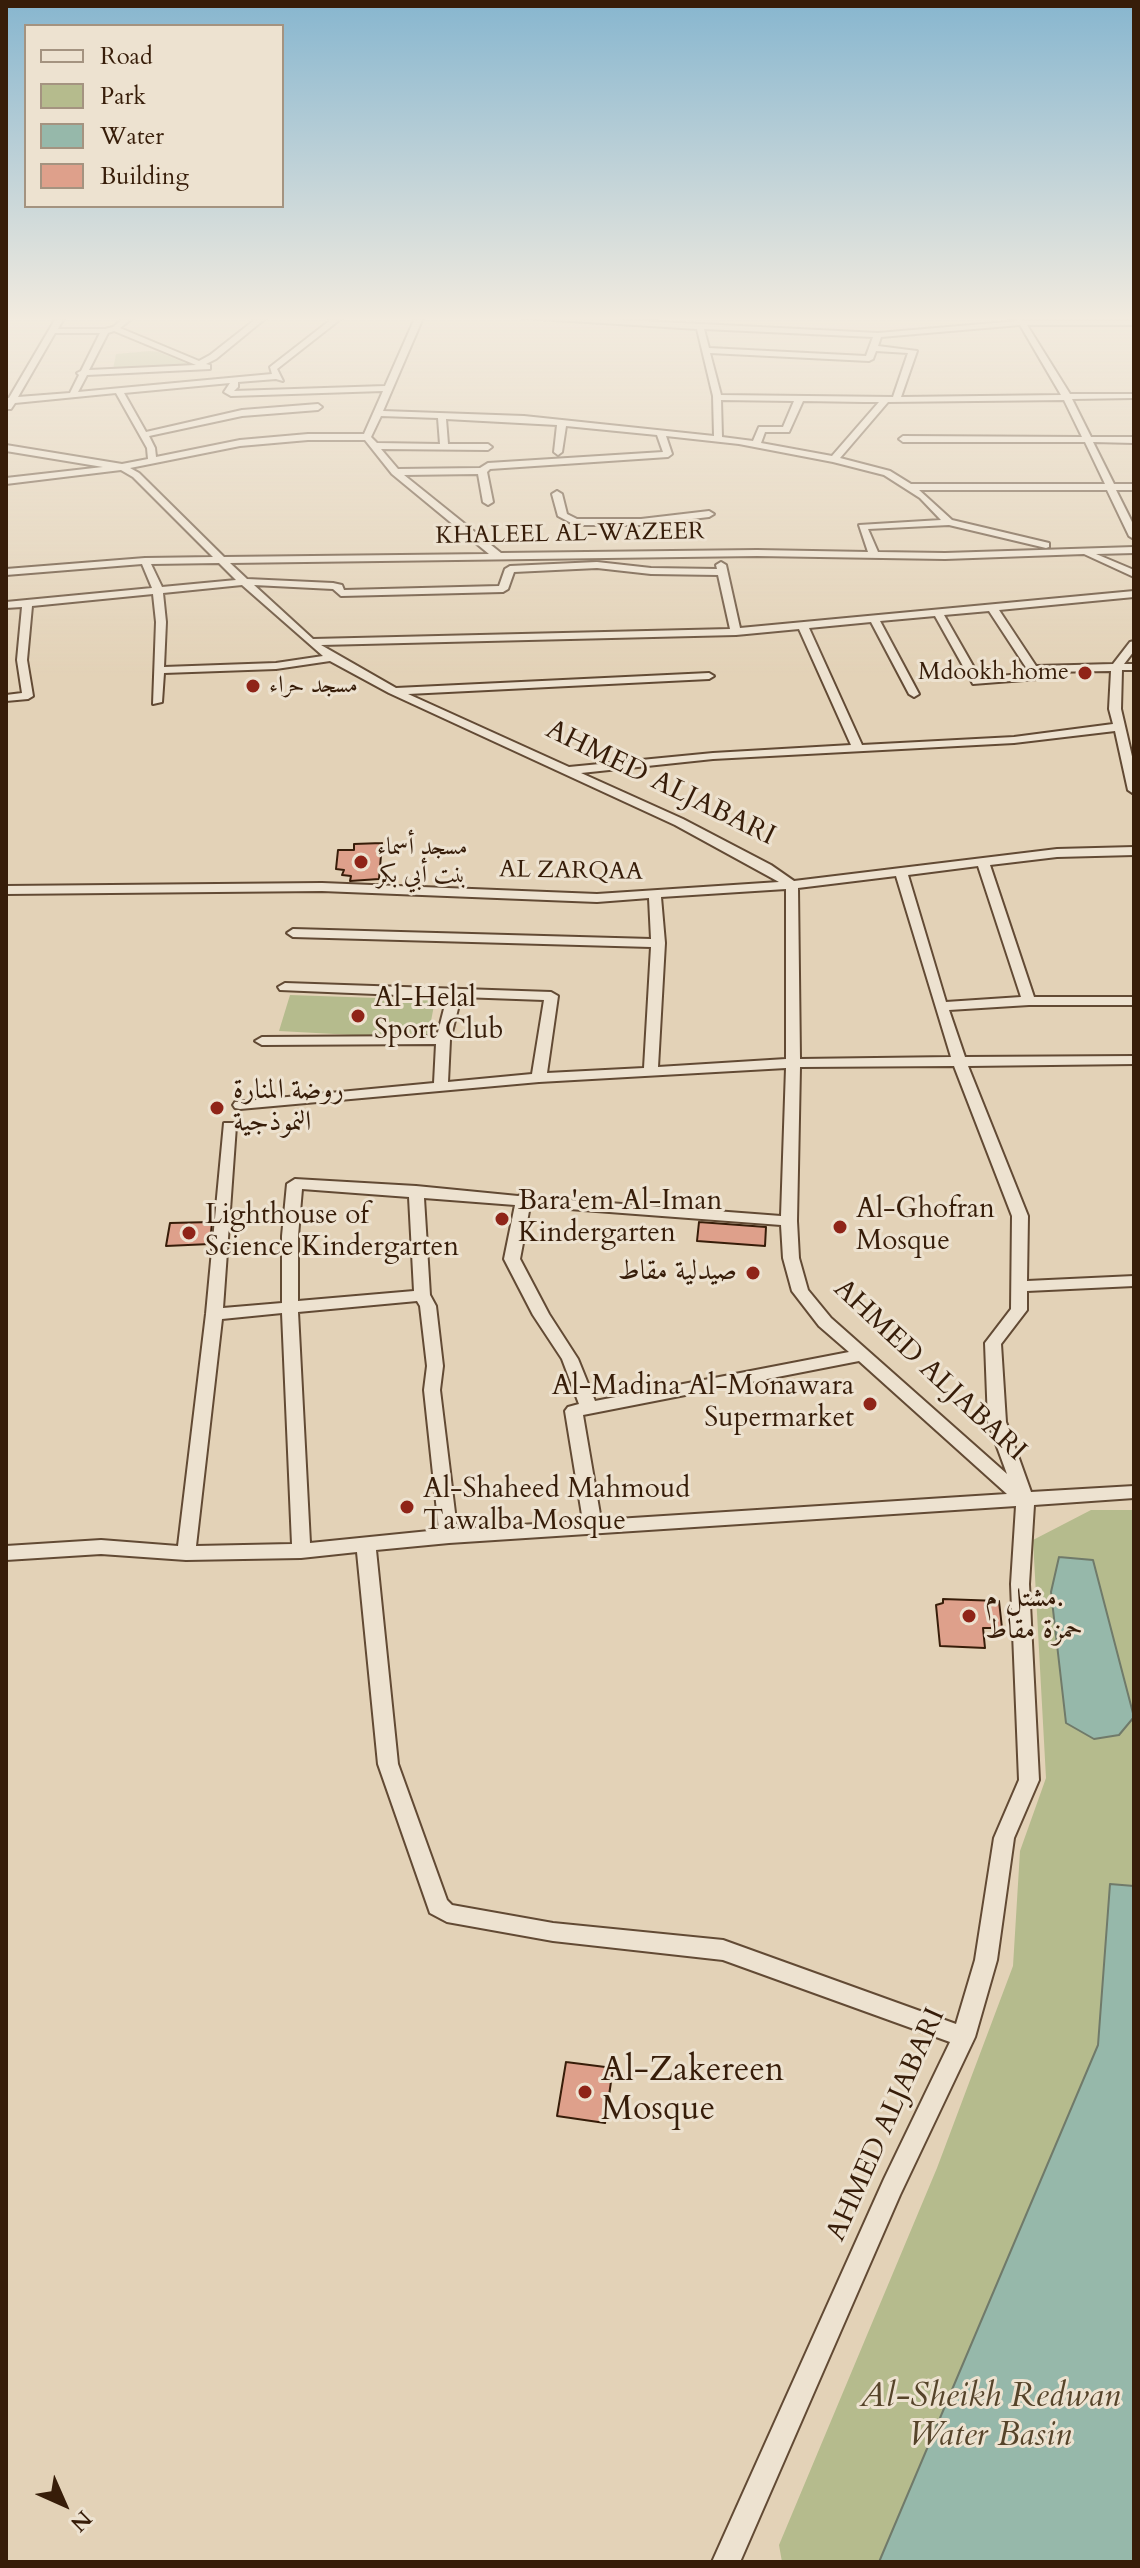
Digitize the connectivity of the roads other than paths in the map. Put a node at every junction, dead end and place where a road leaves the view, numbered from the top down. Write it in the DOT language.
graph roads {
  1 [pos="145,438"];
  2 [pos="339,438"];
  3 [pos="368,438"];
  4 [pos="443,438"];
  5 [pos="560,438"];
  6 [pos="662,438"];
  7 [pos="701,438"];
  8 [pos="758,438"];
  9 [pos="852,438"];
  10 [pos="718,439"];
  11 [pos="903,439"];
  12 [pos="1086,440"];
  13 [pos="1134,440"];
  14 [pos="756,444"];
  15 [pos="375,446"];
  16 [pos="444,446"];
  17 [pos="488,447"];
  18 [pos="6,448"];
  19 [pos="558,452"];
  20 [pos="152,459"];
  21 [pos="834,459"];
  22 [pos="122,467"];
  23 [pos="482,471"];
  24 [pos="395,472"];
  25 [pos="6,481"];
  26 [pos="908,487"];
  27 [pos="1111,487"];
  28 [pos="1134,487"];
  29 [pos="557,494"];
  30 [pos="488,502"];
  31 [pos="709,514"];
  32 [pos="949,522"];
  33 [pos="1134,536"];
  34 [pos="1134,543"];
  35 [pos="1043,545"];
  36 [pos="1134,550"];
  37 [pos="872,551"];
  38 [pos="1080,551"];
  39 [pos="490,552"];
  40 [pos="218,557"];
  41 [pos="145,561"];
  42 [pos="6,565"];
  43 [pos="510,569"];
  44 [pos="6,572"];
  45 [pos="722,572"];
  46 [pos="1134,574"];
  47 [pos="244,582"];
  48 [pos="158,590"];
  49 [pos="1134,594"];
  50 [pos="27,603"];
  51 [pos="6,605"];
  52 [pos="992,607"];
  53 [pos="937,611"];
  54 [pos="873,617"];
  55 [pos="802,625"];
  56 [pos="736,632"];
  57 [pos="310,642"];
  58 [pos="1134,644"];
  59 [pos="332,658"];
  60 [pos="1117,666"];
  61 [pos="1134,667"];
  62 [pos="1032,669"];
  63 [pos="159,670"];
  64 [pos="709,676"];
  65 [pos="393,691"];
  66 [pos="914,694"];
  67 [pos="6,698"];
  68 [pos="157,702"];
  69 [pos="1119,727"];
  70 [pos="1128,740"];
  71 [pos="858,749"];
  72 [pos="566,771"];
  73 [pos="1134,790"];
  74 [pos="1134,851"];
  75 [pos="983,862"];
  76 [pos="900,870"];
  77 [pos="792,885"];
  78 [pos="6,890"];
  79 [pos="655,895"];
  80 [pos="293,933"];
  81 [pos="658,943"];
  82 [pos="285,987"];
  83 [pos="455,993"];
  84 [pos="1029,1001"];
  85 [pos="1134,1001"];
  86 [pos="940,1006"];
  87 [pos="443,1040"];
  88 [pos="262,1041"];
  89 [pos="1134,1060"];
  90 [pos="793,1063"];
  91 [pos="960,1064"];
  92 [pos="651,1073"];
  93 [pos="539,1078"];
  94 [pos="441,1087"];
  95 [pos="240,1105"];
  96 [pos="229,1126"];
  97 [pos="416,1191"];
  98 [pos="524,1199"];
  99 [pos="789,1221"];
  100 [pos="1134,1281"];
  101 [pos="1021,1286"];
  102 [pos="422,1295"];
  103 [pos="290,1308"];
  104 [pos="214,1314"];
  105 [pos="864,1355"];
  106 [pos="589,1408"];
  107 [pos="1134,1492"];
  108 [pos="1025,1499"];
  109 [pos="593,1528"];
  110 [pos="449,1536"];
  111 [pos="366,1546"];
  112 [pos="301,1551"];
  113 [pos="6,1553"];
  114 [pos="186,1553"];
  115 [pos="964,2037"];
  116 [pos="726,2562"];
  1 -- 20 [label="street"];
  2 -- 20 [label="street"];
  3 -- 15 [label="street"];
  4 -- 16 [label="street"];
  5 -- 19 [label="street"];
  6 -- 23 [label="street"];
  7 -- 10 [label="street"];
  8 -- 14 [label="street"];
  9 -- 21 [label="street"];
  10 -- 14 [label="street"];
  11 -- 12 [label="street"];
  12 -- 13 [label="street"];
  12 -- 27 [label="street"];
  14 -- 21 [label="street"];
  15 -- 16 [label="street"];
  15 -- 24 [label="street"];
  16 -- 17 [label="street"];
  18 -- 22 [label="street, AHMED ALJABARI"];
  20 -- 22 [label="street"];
  21 -- 26 [label="street"];
  22 -- 25 [label="street"];
  22 -- 40 [label="street, AHMED ALJABARI"];
  23 -- 24 [label="street"];
  23 -- 30 [label="street"];
  24 -- 39 [label="street"];
  26 -- 27 [label="street"];
  26 -- 32 [label="street"];
  27 -- 28 [label="street"];
  27 -- 33 [label="street"];
  29 -- 31 [label="street"];
  32 -- 35 [label="street"];
  32 -- 37 [label="street"];
  34 -- 35 [label="street, KHALEEL AL-WAZEER"];
  35 -- 37 [label="street, KHALEEL AL-WAZEER"];
  35 -- 38 [label="street"];
  36 -- 38 [label="street, KHALEEL AL-WAZEER"];
  37 -- 38 [label="street, KHALEEL AL-WAZEER"];
  37 -- 39 [label="street, KHALEEL AL-WAZEER"];
  37 -- 45 [label="street"];
  38 -- 46 [label="street"];
  39 -- 40 [label="street, KHALEEL AL-WAZEER"];
  39 -- 43 [label="street"];
  40 -- 41 [label="street, KHALEEL AL-WAZEER"];
  40 -- 42 [label="street, KHALEEL AL-WAZEER"];
  40 -- 47 [label="street, AHMED ALJABARI"];
  41 -- 44 [label="street, KHALEEL AL-WAZEER"];
  41 -- 48 [label="street"];
  43 -- 45 [label="street"];
  43 -- 47 [label="street"];
  45 -- 56 [label="street"];
  47 -- 48 [label="street"];
  47 -- 57 [label="street, AHMED ALJABARI"];
  48 -- 50 [label="street"];
  48 -- 63 [label="street"];
  49 -- 52 [label="street"];
  50 -- 51 [label="street"];
  50 -- 67 [label="street"];
  52 -- 53 [label="street"];
  52 -- 62 [label="street"];
  53 -- 54 [label="street"];
  53 -- 62 [label="street"];
  54 -- 55 [label="street"];
  54 -- 66 [label="street"];
  55 -- 56 [label="street"];
  55 -- 71 [label="street"];
  56 -- 57 [label="street"];
  57 -- 59 [label="street, AHMED ALJABARI"];
  58 -- 60 [label="street"];
  59 -- 63 [label="street"];
  59 -- 65 [label="street, AHMED ALJABARI"];
  60 -- 61 [label="street"];
  60 -- 62 [label="street"];
  60 -- 69 [label="street"];
  63 -- 68 [label="street"];
  64 -- 65 [label="street"];
  65 -- 72 [label="street, AHMED ALJABARI"];
  69 -- 70 [label="street"];
  69 -- 71 [label="street"];
  70 -- 73 [label="street"];
  71 -- 72 [label="street"];
  72 -- 77 [label="street, AHMED ALJABARI"];
  74 -- 75 [label="street, AL ZARQAA"];
  75 -- 76 [label="street, AL ZARQAA"];
  75 -- 84 [label="street"];
  76 -- 77 [label="street, AL ZARQAA"];
  76 -- 86 [label="street"];
  77 -- 79 [label="street, AL ZARQAA"];
  77 -- 90 [label="street, AHMED ALJABARI"];
  78 -- 79 [label="street, AL ZARQAA"];
  79 -- 81 [label="street"];
  80 -- 81 [label="street"];
  81 -- 92 [label="street"];
  82 -- 83 [label="street"];
  83 -- 87 [label="street"];
  83 -- 93 [label="street"];
  84 -- 85 [label="street"];
  84 -- 86 [label="street"];
  86 -- 91 [label="street"];
  87 -- 88 [label="street"];
  87 -- 94 [label="street"];
  89 -- 91 [label="street"];
  90 -- 91 [label="street"];
  90 -- 92 [label="street"];
  90 -- 99 [label="street, AHMED ALJABARI"];
  91 -- 101 [label="street"];
  92 -- 93 [label="street"];
  93 -- 94 [label="street"];
  94 -- 95 [label="street"];
  96 -- 104 [label="street"];
  97 -- 98 [label="street"];
  97 -- 102 [label="street"];
  97 -- 103 [label="street"];
  98 -- 99 [label="street"];
  98 -- 106 [label="street"];
  99 -- 105 [label="street, AHMED ALJABARI"];
  100 -- 101 [label="street"];
  101 -- 108 [label="street"];
  102 -- 103 [label="street"];
  102 -- 110 [label="street"];
  103 -- 104 [label="street"];
  103 -- 112 [label="street"];
  104 -- 114 [label="street"];
  105 -- 106 [label="street"];
  105 -- 108 [label="street, AHMED ALJABARI"];
  106 -- 109 [label="street"];
  107 -- 108 [label="street"];
  108 -- 109 [label="street"];
  108 -- 115 [label="street, AHMED ALJABARI"];
  109 -- 110 [label="street"];
  110 -- 111 [label="street"];
  111 -- 112 [label="street"];
  111 -- 115 [label="street"];
  112 -- 114 [label="street"];
  113 -- 114 [label="street"];
  115 -- 116 [label="street, AHMED ALJABARI"];
}
